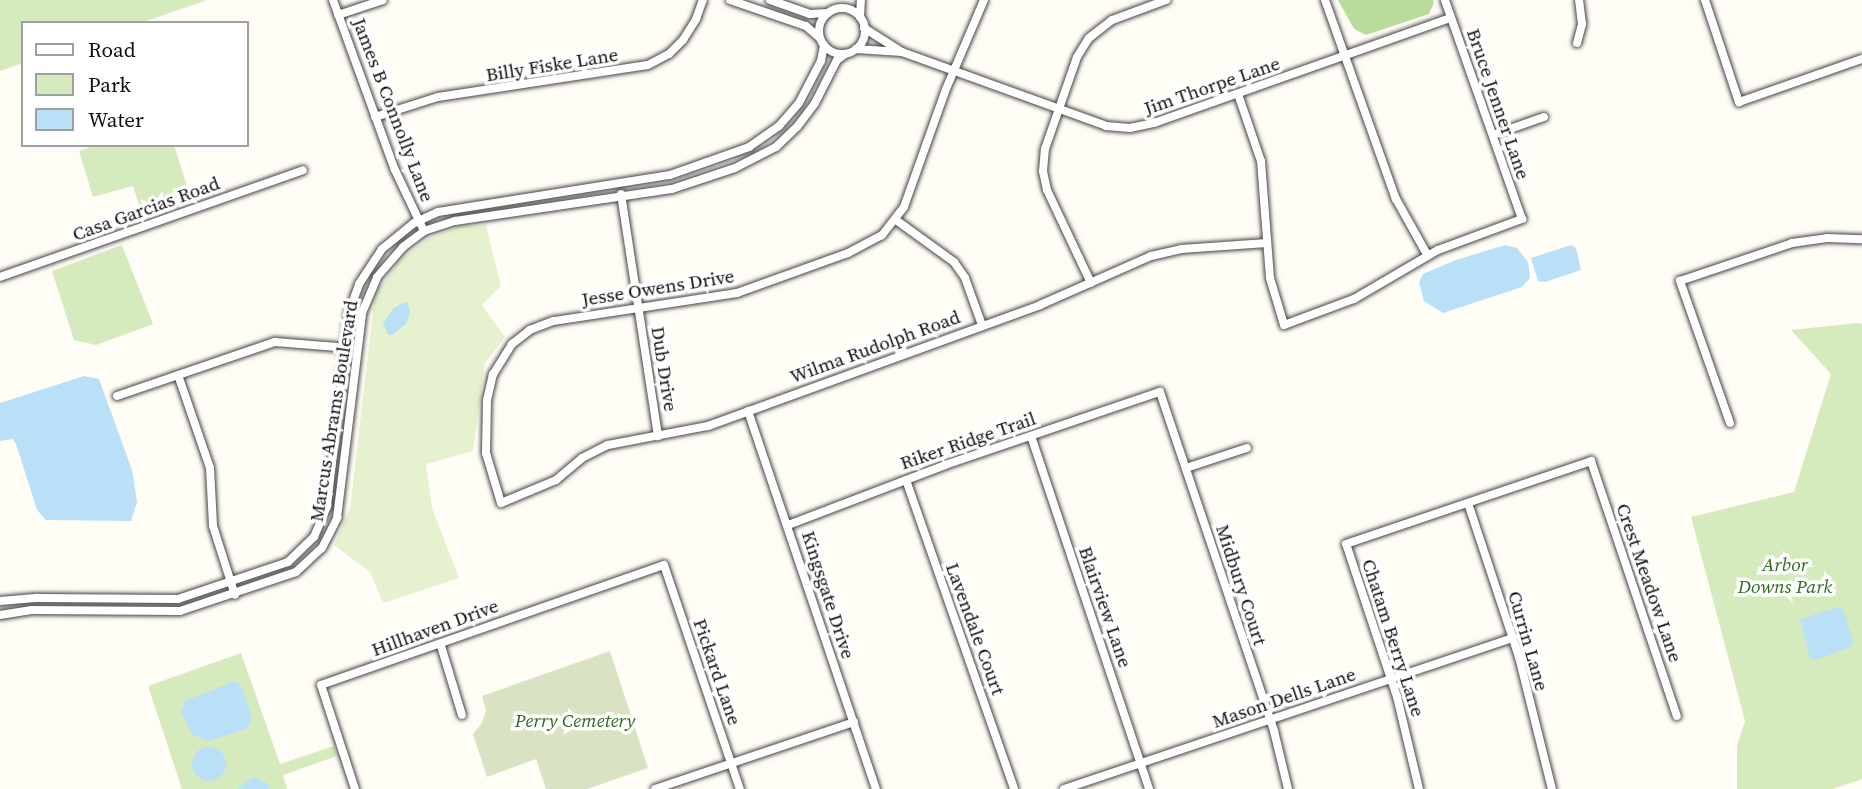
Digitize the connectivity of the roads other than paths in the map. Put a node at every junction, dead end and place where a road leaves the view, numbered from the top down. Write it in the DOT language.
graph roads {
  1 [pos="333,0"];
  2 [pos="383,0"];
  3 [pos="703,0"];
  4 [pos="730,0"];
  5 [pos="770,0"];
  6 [pos="846,0"];
  7 [pos="861,0"];
  8 [pos="984,0"];
  9 [pos="1166,0"];
  10 [pos="1325,0"];
  11 [pos="1445,0"];
  12 [pos="1579,0"];
  13 [pos="1704,0"];
  14 [pos="839,9"];
  15 [pos="828,13"];
  16 [pos="338,15"];
  17 [pos="860,17"];
  18 [pos="1451,18"];
  19 [pos="864,28"];
  20 [pos="822,42"];
  21 [pos="1577,43"];
  22 [pos="856,49"];
  23 [pos="902,52"];
  24 [pos="845,54"];
  25 [pos="1345,56"];
  26 [pos="1862,59"];
  27 [pos="954,70"];
  28 [pos="1238,93"];
  29 [pos="1057,109"];
  30 [pos="375,117"];
  31 [pos="1544,117"];
  32 [pos="1493,135"];
  33 [pos="303,170"];
  34 [pos="620,183"];
  35 [pos="622,196"];
  36 [pos="419,220"];
  37 [pos="897,220"];
  38 [pos="425,232"];
  39 [pos="1862,239"];
  40 [pos="1267,243"];
  41 [pos="1428,256"];
  42 [pos="0,277"];
  43 [pos="1091,282"];
  44 [pos="639,308"];
  45 [pos="982,325"];
  46 [pos="344,348"];
  47 [pos="356,349"];
  48 [pos="178,375"];
  49 [pos="1160,392"];
  50 [pos="117,396"];
  51 [pos="748,411"];
  52 [pos="1730,423"];
  53 [pos="658,436"];
  54 [pos="1031,436"];
  55 [pos="1247,448"];
  56 [pos="1591,461"];
  57 [pos="1186,468"];
  58 [pos="906,480"];
  59 [pos="501,503"];
  60 [pos="1468,503"];
  61 [pos="788,525"];
  62 [pos="664,565"];
  63 [pos="231,582"];
  64 [pos="235,595"];
  65 [pos="0,601"];
  66 [pos="0,615"];
  67 [pos="1513,638"];
  68 [pos="441,646"];
  69 [pos="1392,678"];
  70 [pos="462,715"];
  71 [pos="1677,716"];
  72 [pos="1270,719"];
  73 [pos="854,722"];
  74 [pos="1140,763"];
  75 [pos="731,764"];
  76 [pos="355,789"];
  77 [pos="655,789"];
  78 [pos="740,789"];
  79 [pos="876,789"];
  80 [pos="1014,789"];
  81 [pos="1064,789"];
  82 [pos="1149,789"];
  83 [pos="1288,789"];
  84 [pos="1419,789"];
  85 [pos="1552,789"];
  1 -- 16 [label="street, James B Connolly Lane"];
  2 -- 16 [label="street"];
  3 -- 30 [label="street, Billy Fiske Lane"];
  4 -- 20 [label="street"];
  5 -- 15 [label="street"];
  6 -- 14 [label="street"];
  7 -- 17 [label="street"];
  8 -- 27 [label="street, Jesse Owens Drive"];
  9 -- 29 [label="street"];
  10 -- 25 [label="street"];
  11 -- 18 [label="street, Bruce Jenner Lane"];
  12 -- 21 [label="street"];
  13 -- 26 [label="street"];
  14 -- 15 [label="street"];
  14 -- 17 [label="street"];
  15 -- 20 [label="street"];
  16 -- 30 [label="street, James B Connolly Lane"];
  17 -- 19 [label="street"];
  18 -- 25 [label="street, Jim Thorpe Lane"];
  18 -- 32 [label="street, Bruce Jenner Lane"];
  19 -- 22 [label="street"];
  19 -- 23 [label="street, Jim Thorpe Lane"];
  20 -- 24 [label="street"];
  20 -- 34 [label="street, Marcus Abrams Boulevard"];
  22 -- 23 [label="street, Jim Thorpe Lane"];
  22 -- 24 [label="street"];
  23 -- 27 [label="street, Jim Thorpe Lane"];
  24 -- 35 [label="street, Marcus Abrams Boulevard"];
  25 -- 28 [label="street, Jim Thorpe Lane"];
  25 -- 41 [label="street"];
  27 -- 29 [label="street, Jim Thorpe Lane"];
  27 -- 37 [label="street, Jesse Owens Drive"];
  28 -- 29 [label="street, Jim Thorpe Lane"];
  28 -- 40 [label="street"];
  29 -- 43 [label="street"];
  30 -- 36 [label="street, James B Connolly Lane"];
  31 -- 32 [label="street"];
  32 -- 41 [label="street, Bruce Jenner Lane"];
  33 -- 42 [label="street, Casa Garcias Road"];
  34 -- 35 [label="street, Dub Drive"];
  34 -- 36 [label="street, Marcus Abrams Boulevard"];
  35 -- 38 [label="street, Marcus Abrams Boulevard"];
  35 -- 44 [label="street, Dub Drive"];
  36 -- 38 [label="street, James B Connolly Lane"];
  36 -- 46 [label="street, Marcus Abrams Boulevard"];
  37 -- 44 [label="street, Jesse Owens Drive"];
  37 -- 45 [label="street"];
  38 -- 47 [label="street, Marcus Abrams Boulevard"];
  39 -- 52 [label="street"];
  40 -- 41 [label="street"];
  40 -- 43 [label="street, Wilma Rudolph Road"];
  43 -- 45 [label="street, Wilma Rudolph Road"];
  44 -- 53 [label="street, Dub Drive"];
  44 -- 59 [label="street, Jesse Owens Drive"];
  45 -- 51 [label="street, Wilma Rudolph Road"];
  46 -- 47 [label="street"];
  46 -- 48 [label="street"];
  46 -- 63 [label="street, Marcus Abrams Boulevard"];
  47 -- 64 [label="street, Marcus Abrams Boulevard"];
  48 -- 50 [label="street"];
  48 -- 63 [label="street"];
  49 -- 54 [label="street, Riker Ridge Trail"];
  49 -- 57 [label="street, Midbury Court"];
  51 -- 53 [label="street, Wilma Rudolph Road"];
  51 -- 61 [label="street, Kingsgate Drive"];
  53 -- 59 [label="street, Wilma Rudolph Road"];
  54 -- 58 [label="street, Riker Ridge Trail"];
  54 -- 74 [label="street, Blairview Lane"];
  55 -- 57 [label="street"];
  56 -- 60 [label="street, Chatam Berry Lane"];
  56 -- 71 [label="street, Crest Meadow Lane"];
  57 -- 72 [label="street, Midbury Court"];
  58 -- 61 [label="street, Riker Ridge Trail"];
  58 -- 80 [label="street, Lavendale Court"];
  60 -- 67 [label="street, Currin Lane"];
  60 -- 69 [label="street, Chatam Berry Lane"];
  61 -- 73 [label="street, Kingsgate Drive"];
  62 -- 68 [label="street, Hillhaven Drive"];
  62 -- 75 [label="street, Pickard Lane"];
  63 -- 64 [label="street"];
  63 -- 65 [label="street, Marcus Abrams Boulevard"];
  64 -- 66 [label="street, Marcus Abrams Boulevard"];
  67 -- 69 [label="street, Mason Dells Lane"];
  67 -- 85 [label="street, Currin Lane"];
  68 -- 70 [label="street"];
  68 -- 76 [label="street, Hillhaven Drive"];
  69 -- 72 [label="street, Mason Dells Lane"];
  69 -- 84 [label="street, Chatam Berry Lane"];
  72 -- 74 [label="street, Mason Dells Lane"];
  72 -- 83 [label="street, Midbury Court"];
  73 -- 75 [label="street"];
  73 -- 79 [label="street, Kingsgate Drive"];
  74 -- 81 [label="street, Mason Dells Lane"];
  74 -- 82 [label="street, Blairview Lane"];
  75 -- 77 [label="street"];
  75 -- 78 [label="street, Pickard Lane"];
}
